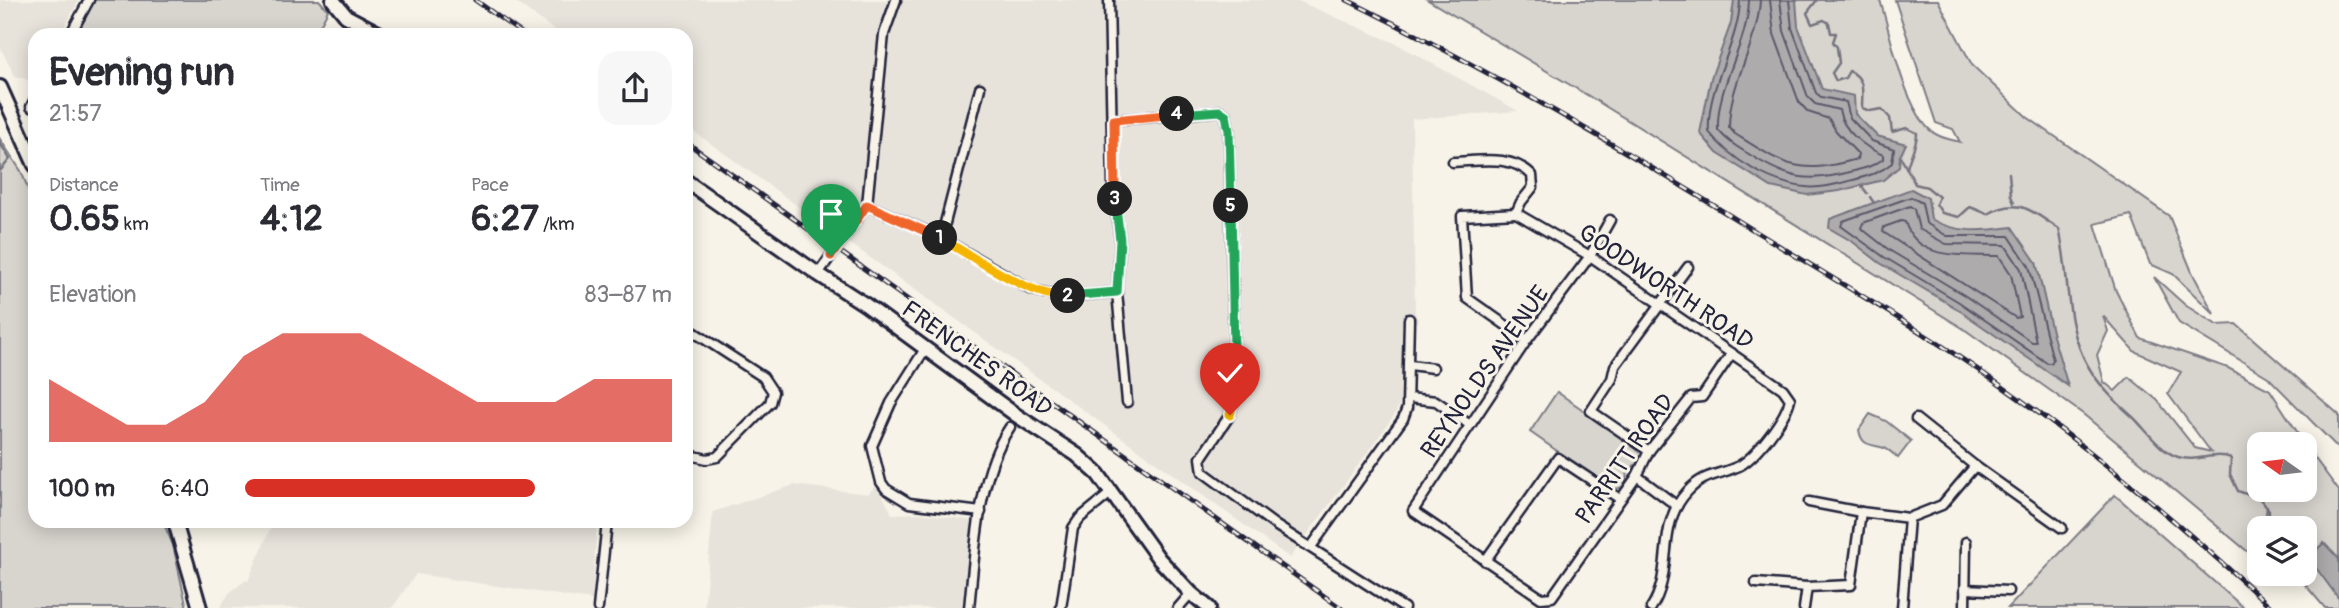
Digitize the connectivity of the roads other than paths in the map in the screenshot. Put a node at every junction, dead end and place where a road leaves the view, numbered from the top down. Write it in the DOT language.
graph roads {
  1 [pos="89,0"];
  2 [pos="333,0"];
  3 [pos="896,0"];
  4 [pos="1109,0"];
  5 [pos="74,28"];
  6 [pos="369,28"];
  7 [pos="0,87"];
  8 [pos="980,88"];
  9 [pos="1114,120"];
  10 [pos="28,149"];
  11 [pos="1453,162"];
  12 [pos="693,186"];
  13 [pos="867,205"];
  14 [pos="1516,213"];
  15 [pos="1610,220"];
  16 [pos="937,236"];
  17 [pos="1590,256"];
  18 [pos="1688,267"];
  19 [pos="818,274"];
  20 [pos="1117,292"];
  21 [pos="1661,304"];
  22 [pos="1409,319"];
  23 [pos="693,332"];
  24 [pos="1527,340"];
  25 [pos="925,349"];
  26 [pos="1732,353"];
  27 [pos="1410,365"];
  28 [pos="1433,368"];
  29 [pos="1409,398"];
  30 [pos="1127,402"];
  31 [pos="1916,419"];
  32 [pos="1470,425"];
  33 [pos="1010,427"];
  34 [pos="1649,451"];
  35 [pos="693,456"];
  36 [pos="1975,466"];
  37 [pos="1637,476"];
  38 [pos="1112,492"];
  39 [pos="1620,499"];
  40 [pos="1809,502"];
  41 [pos="1677,506"];
  42 [pos="981,512"];
  43 [pos="1861,512"];
  44 [pos="1909,517"];
  45 [pos="177,528"];
  46 [pos="606,528"];
  47 [pos="2062,528"];
  48 [pos="1966,542"];
  49 [pos="1311,547"];
  50 [pos="1485,561"];
  51 [pos="1756,583"];
  52 [pos="1807,587"];
  53 [pos="1965,589"];
  54 [pos="2008,590"];
  55 [pos="1191,593"];
  56 [pos="200,608"];
  57 [pos="598,608"];
  58 [pos="968,608"];
  59 [pos="1061,608"];
  60 [pos="1178,608"];
  61 [pos="1209,608"];
  62 [pos="1404,608"];
  63 [pos="1651,608"];
  64 [pos="1804,608"];
  65 [pos="1902,608"];
  66 [pos="1965,608"];
  1 -- 5 [label="street"];
  2 -- 6 [label="street"];
  3 -- 13 [label="street"];
  4 -- 9 [label="street"];
  7 -- 10 [label="street"];
  8 -- 16 [label="street"];
  9 -- 20 [label="street"];
  9 -- 49 [label="street"];
  11 -- 14 [label="street"];
  12 -- 19 [label="street, FRENCHES ROAD"];
  13 -- 16 [label="street"];
  13 -- 19 [label="street"];
  14 -- 17 [label="street, GOODWORTH ROAD"];
  14 -- 24 [label="street"];
  15 -- 17 [label="street, REYNOLDS AVENUE"];
  16 -- 20 [label="street"];
  17 -- 21 [label="street, GOODWORTH ROAD"];
  17 -- 24 [label="street, REYNOLDS AVENUE"];
  18 -- 21 [label="street"];
  19 -- 25 [label="street, FRENCHES ROAD"];
  20 -- 30 [label="street"];
  21 -- 26 [label="street, GOODWORTH ROAD"];
  21 -- 34 [label="street"];
  22 -- 27 [label="street"];
  23 -- 35 [label="street"];
  24 -- 32 [label="street, REYNOLDS AVENUE"];
  25 -- 38 [label="street, FRENCHES ROAD"];
  25 -- 42 [label="street"];
  26 -- 34 [label="street, PARRITT ROAD"];
  26 -- 41 [label="street, GOODWORTH ROAD"];
  27 -- 28 [label="street"];
  27 -- 29 [label="street"];
  29 -- 32 [label="street"];
  29 -- 49 [label="street"];
  31 -- 36 [label="street"];
  32 -- 50 [label="street, REYNOLDS AVENUE"];
  33 -- 42 [label="street"];
  34 -- 37 [label="street, PARRITT ROAD"];
  36 -- 44 [label="street"];
  36 -- 47 [label="street"];
  37 -- 39 [label="street, PARRITT ROAD"];
  37 -- 41 [label="street"];
  38 -- 55 [label="street, FRENCHES ROAD"];
  38 -- 59 [label="street"];
  39 -- 50 [label="street, PARRITT ROAD"];
  39 -- 50 [label="street"];
  40 -- 43 [label="street"];
  41 -- 63 [label="street"];
  42 -- 58 [label="street"];
  43 -- 44 [label="street"];
  43 -- 52 [label="street"];
  44 -- 65 [label="street"];
  45 -- 56 [label="street"];
  46 -- 57 [label="street"];
  48 -- 53 [label="street"];
  49 -- 62 [label="street"];
  51 -- 52 [label="street"];
  52 -- 64 [label="street"];
  53 -- 54 [label="street"];
  53 -- 66 [label="street"];
  55 -- 60 [label="street"];
  55 -- 61 [label="street, FRENCHES ROAD"];
}
